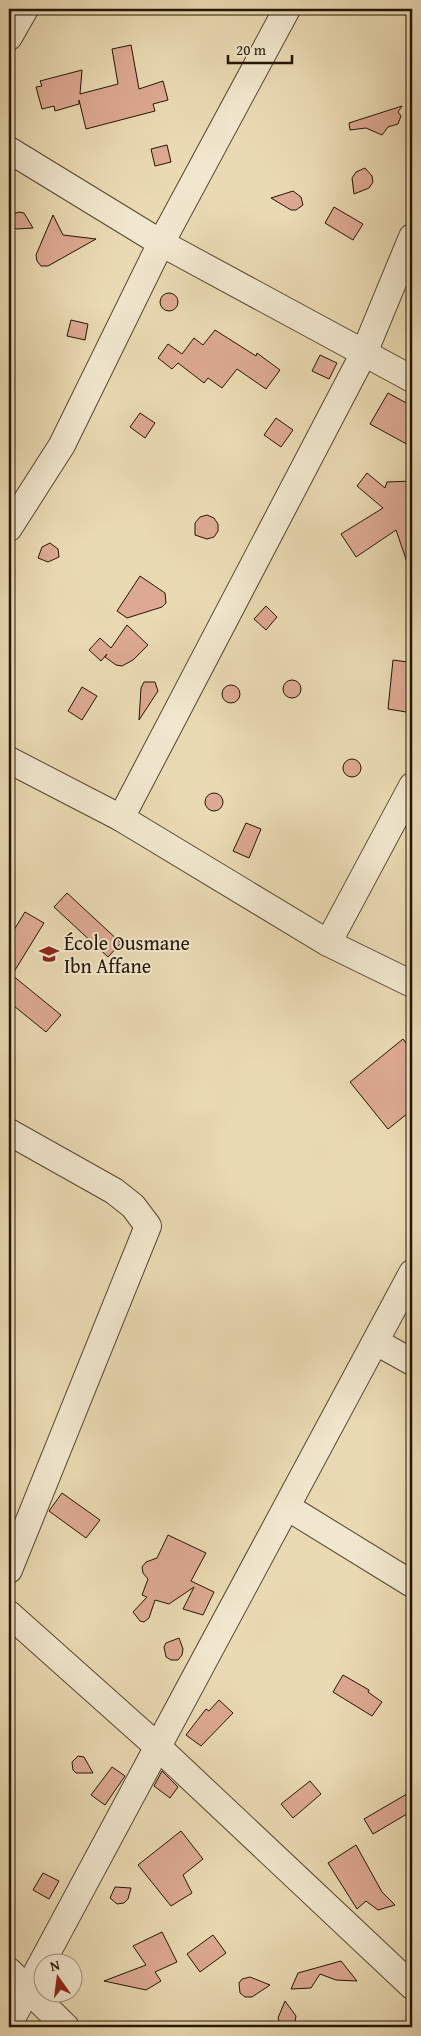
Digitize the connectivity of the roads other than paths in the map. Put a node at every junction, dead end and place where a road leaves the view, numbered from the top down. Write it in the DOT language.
graph roads {
  1 [pos="25,9"];
  2 [pos="287,9"];
  3 [pos="9,37"];
  4 [pos="9,150"];
  5 [pos="412,237"];
  6 [pos="161,243"];
  7 [pos="364,353"];
  8 [pos="412,379"];
  9 [pos="9,528"];
  10 [pos="9,760"];
  11 [pos="412,786"];
  12 [pos="121,818"];
  13 [pos="328,942"];
  14 [pos="412,984"];
  15 [pos="9,1132"];
  16 [pos="412,1273"];
  17 [pos="376,1342"];
  18 [pos="412,1362"];
  19 [pos="287,1507"];
  20 [pos="9,1570"];
  21 [pos="412,1584"];
  22 [pos="9,1614"];
  23 [pos="158,1747"];
  24 [pos="9,1971"];
  25 [pos="412,1986"];
  26 [pos="28,1989"];
  27 [pos="9,2024"];
  28 [pos="66,2027"];
  1 -- 3 [label="street"];
  2 -- 6 [label="street"];
  4 -- 6 [label="street"];
  5 -- 7 [label="street"];
  6 -- 7 [label="street"];
  6 -- 9 [label="street"];
  7 -- 8 [label="street"];
  7 -- 12 [label="street"];
  10 -- 12 [label="street"];
  11 -- 13 [label="street"];
  12 -- 13 [label="street"];
  13 -- 14 [label="street"];
  15 -- 20 [label="street"];
  16 -- 17 [label="street"];
  17 -- 18 [label="street"];
  17 -- 19 [label="street"];
  19 -- 21 [label="street"];
  19 -- 23 [label="street"];
  22 -- 23 [label="street"];
  23 -- 25 [label="street"];
  23 -- 26 [label="street"];
  24 -- 26 [label="street"];
  26 -- 27 [label="street"];
  26 -- 28 [label="street"];
}
